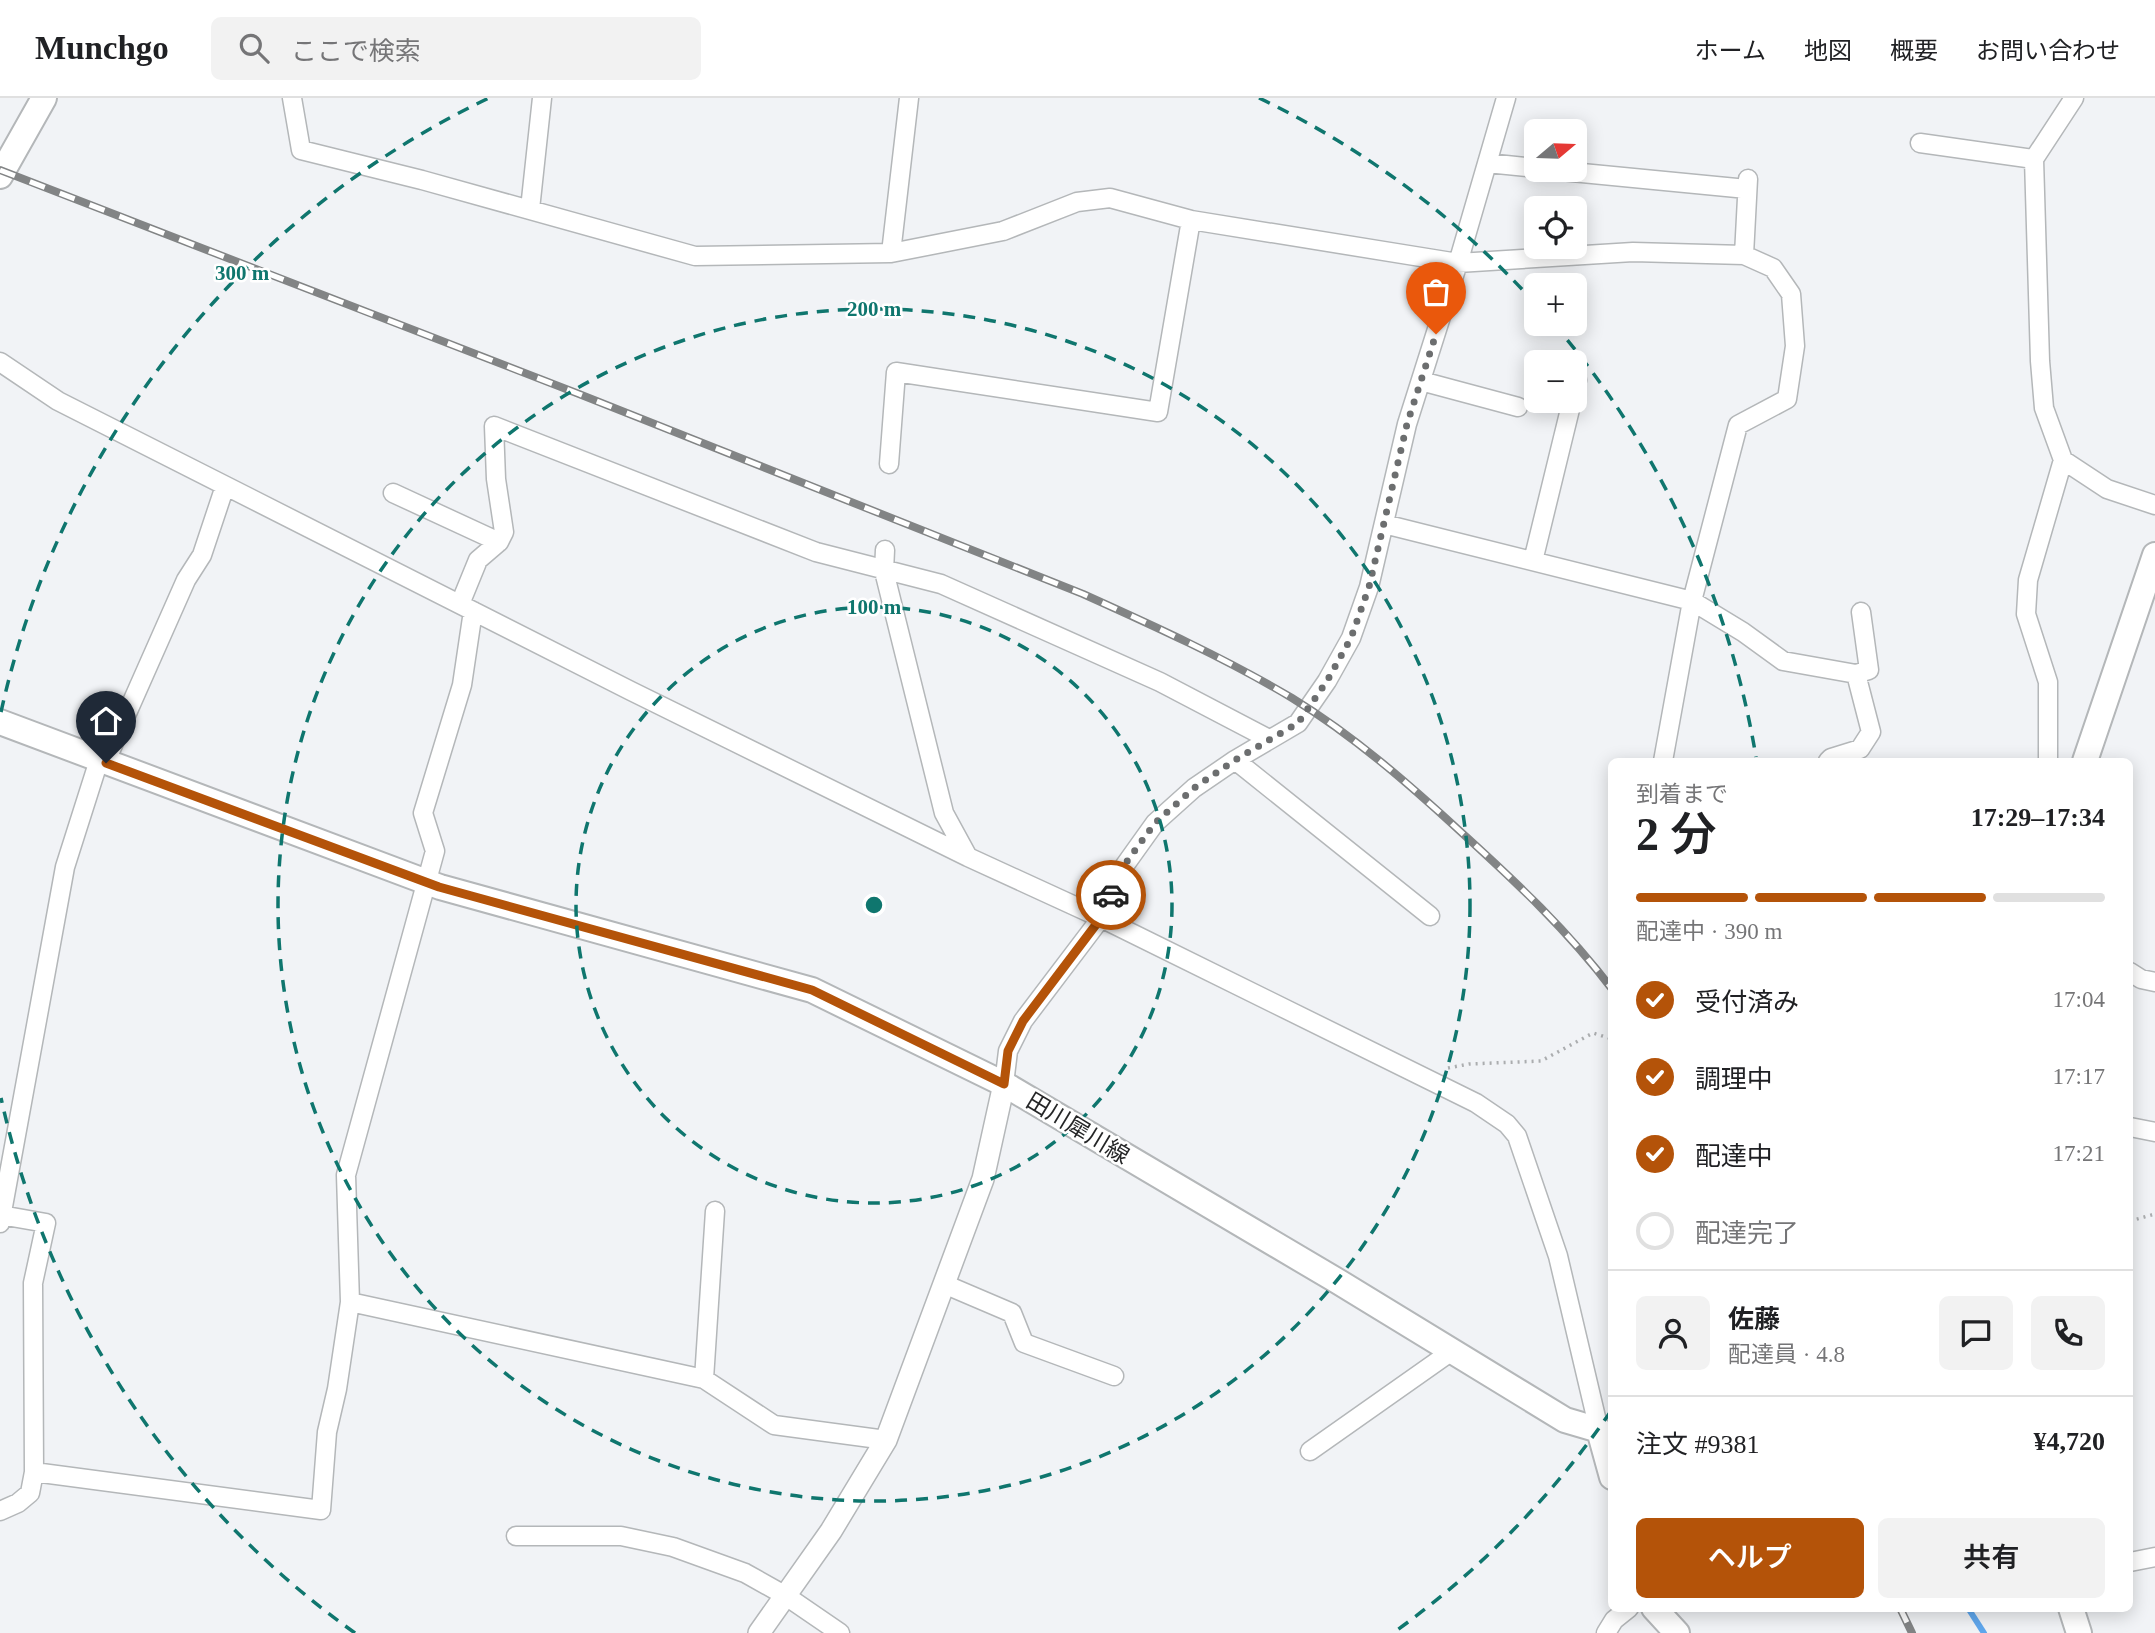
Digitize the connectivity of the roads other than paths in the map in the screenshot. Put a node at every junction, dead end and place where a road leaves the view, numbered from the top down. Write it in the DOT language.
graph roads {
  1 [pos="44,98"];
  2 [pos="292,98"];
  3 [pos="542,98"];
  4 [pos="909,98"];
  5 [pos="1506,98"];
  6 [pos="2074,98"];
  7 [pos="1920,143"];
  8 [pos="2034,159"];
  9 [pos="1487,163"];
  10 [pos="1524,167"];
  11 [pos="1587,173"];
  12 [pos="0,176"];
  13 [pos="530,209"];
  14 [pos="1191,220"];
  15 [pos="891,253"];
  16 [pos="1744,255"];
  17 [pos="1458,263"];
  18 [pos="0,362"];
  19 [pos="1421,381"];
  20 [pos="1518,407"];
  21 [pos="1569,413"];
  22 [pos="2063,460"];
  23 [pos="889,464"];
  24 [pos="225,486"];
  25 [pos="393,494"];
  26 [pos="2155,505"];
  27 [pos="1384,524"];
  28 [pos="499,542"];
  29 [pos="885,550"];
  30 [pos="2155,555"];
  31 [pos="1533,561"];
  32 [pos="884,570"];
  33 [pos="1692,601"];
  34 [pos="466,607"];
  35 [pos="1861,612"];
  36 [pos="1856,674"];
  37 [pos="0,722"];
  38 [pos="1269,739"];
  39 [pos="1865,755"];
  40 [pos="1664,758"];
  41 [pos="1830,758"];
  42 [pos="2048,758"];
  43 [pos="2086,758"];
  44 [pos="1235,760"];
  45 [pos="102,761"];
  46 [pos="968,857"];
  47 [pos="425,881"];
  48 [pos="1430,916"];
  49 [pos="1101,918"];
  50 [pos="2133,974"];
  51 [pos="2155,982"];
  52 [pos="1004,1084"];
  53 [pos="2133,1128"];
  54 [pos="2155,1132"];
  55 [pos="715,1211"];
  56 [pos="1,1219"];
  57 [pos="944,1284"];
  58 [pos="350,1303"];
  59 [pos="1452,1351"];
  60 [pos="1114,1377"];
  61 [pos="704,1379"];
  62 [pos="1599,1430"];
  63 [pos="886,1440"];
  64 [pos="1310,1451"];
  65 [pos="1608,1463"];
  66 [pos="34,1472"];
  67 [pos="0,1511"];
  68 [pos="516,1536"];
  69 [pos="2155,1558"];
  70 [pos="2133,1562"];
  71 [pos="786,1595"];
  72 [pos="1624,1612"];
  73 [pos="1658,1612"];
  74 [pos="2072,1612"];
  75 [pos="759,1633"];
  76 [pos="840,1633"];
  77 [pos="1606,1633"];
  78 [pos="1677,1633"];
  79 [pos="2079,1633"];
  1 -- 12 [label="main road"];
  2 -- 13 [label="street"];
  3 -- 13 [label="street"];
  4 -- 15 [label="street"];
  5 -- 9 [label="street"];
  6 -- 8 [label="street"];
  7 -- 8 [label="street"];
  8 -- 22 [label="street"];
  9 -- 10 [label="street"];
  9 -- 17 [label="street"];
  11 -- 16 [label="street"];
  13 -- 15 [label="street"];
  14 -- 15 [label="street"];
  14 -- 17 [label="street"];
  14 -- 23 [label="street"];
  16 -- 17 [label="street"];
  16 -- 33 [label="street"];
  17 -- 19 [label="street"];
  18 -- 24 [label="street"];
  19 -- 20 [label="street"];
  19 -- 27 [label="street"];
  21 -- 31 [label="street"];
  22 -- 26 [label="street"];
  22 -- 42 [label="street"];
  24 -- 34 [label="street"];
  24 -- 45 [label="street"];
  25 -- 28 [label="street"];
  27 -- 31 [label="street"];
  27 -- 38 [label="street"];
  28 -- 32 [label="street"];
  28 -- 34 [label="street"];
  29 -- 32 [label="street"];
  30 -- 43 [label="main road"];
  31 -- 33 [label="street"];
  32 -- 38 [label="street"];
  32 -- 46 [label="street"];
  33 -- 36 [label="street"];
  33 -- 40 [label="street"];
  34 -- 46 [label="street"];
  34 -- 47 [label="street"];
  35 -- 36 [label="street"];
  36 -- 39 [label="street"];
  37 -- 45 [label="main road, 田川犀川線"];
  38 -- 44 [label="street"];
  39 -- 41 [label="street"];
  44 -- 48 [label="street"];
  44 -- 49 [label="street"];
  45 -- 47 [label="main road, 田川犀川線"];
  45 -- 56 [label="street"];
  46 -- 49 [label="street"];
  47 -- 52 [label="main road, 田川犀川線"];
  47 -- 58 [label="street"];
  49 -- 52 [label="street"];
  49 -- 62 [label="street"];
  50 -- 51 [label="street"];
  52 -- 57 [label="street"];
  52 -- 59 [label="main road, 田川犀川線"];
  53 -- 54 [label="street"];
  55 -- 61 [label="street"];
  56 -- 66 [label="street"];
  57 -- 60 [label="street"];
  57 -- 63 [label="street"];
  58 -- 61 [label="street"];
  58 -- 66 [label="street"];
  59 -- 62 [label="main road, 田川犀川線"];
  59 -- 64 [label="street"];
  61 -- 63 [label="street"];
  62 -- 65 [label="main road"];
  63 -- 71 [label="street"];
  66 -- 67 [label="street"];
  68 -- 71 [label="street"];
  69 -- 70 [label="street"];
  71 -- 75 [label="street"];
  71 -- 76 [label="street"];
  72 -- 77 [label="street"];
  73 -- 78 [label="main road"];
  74 -- 79 [label="main road"];
}
